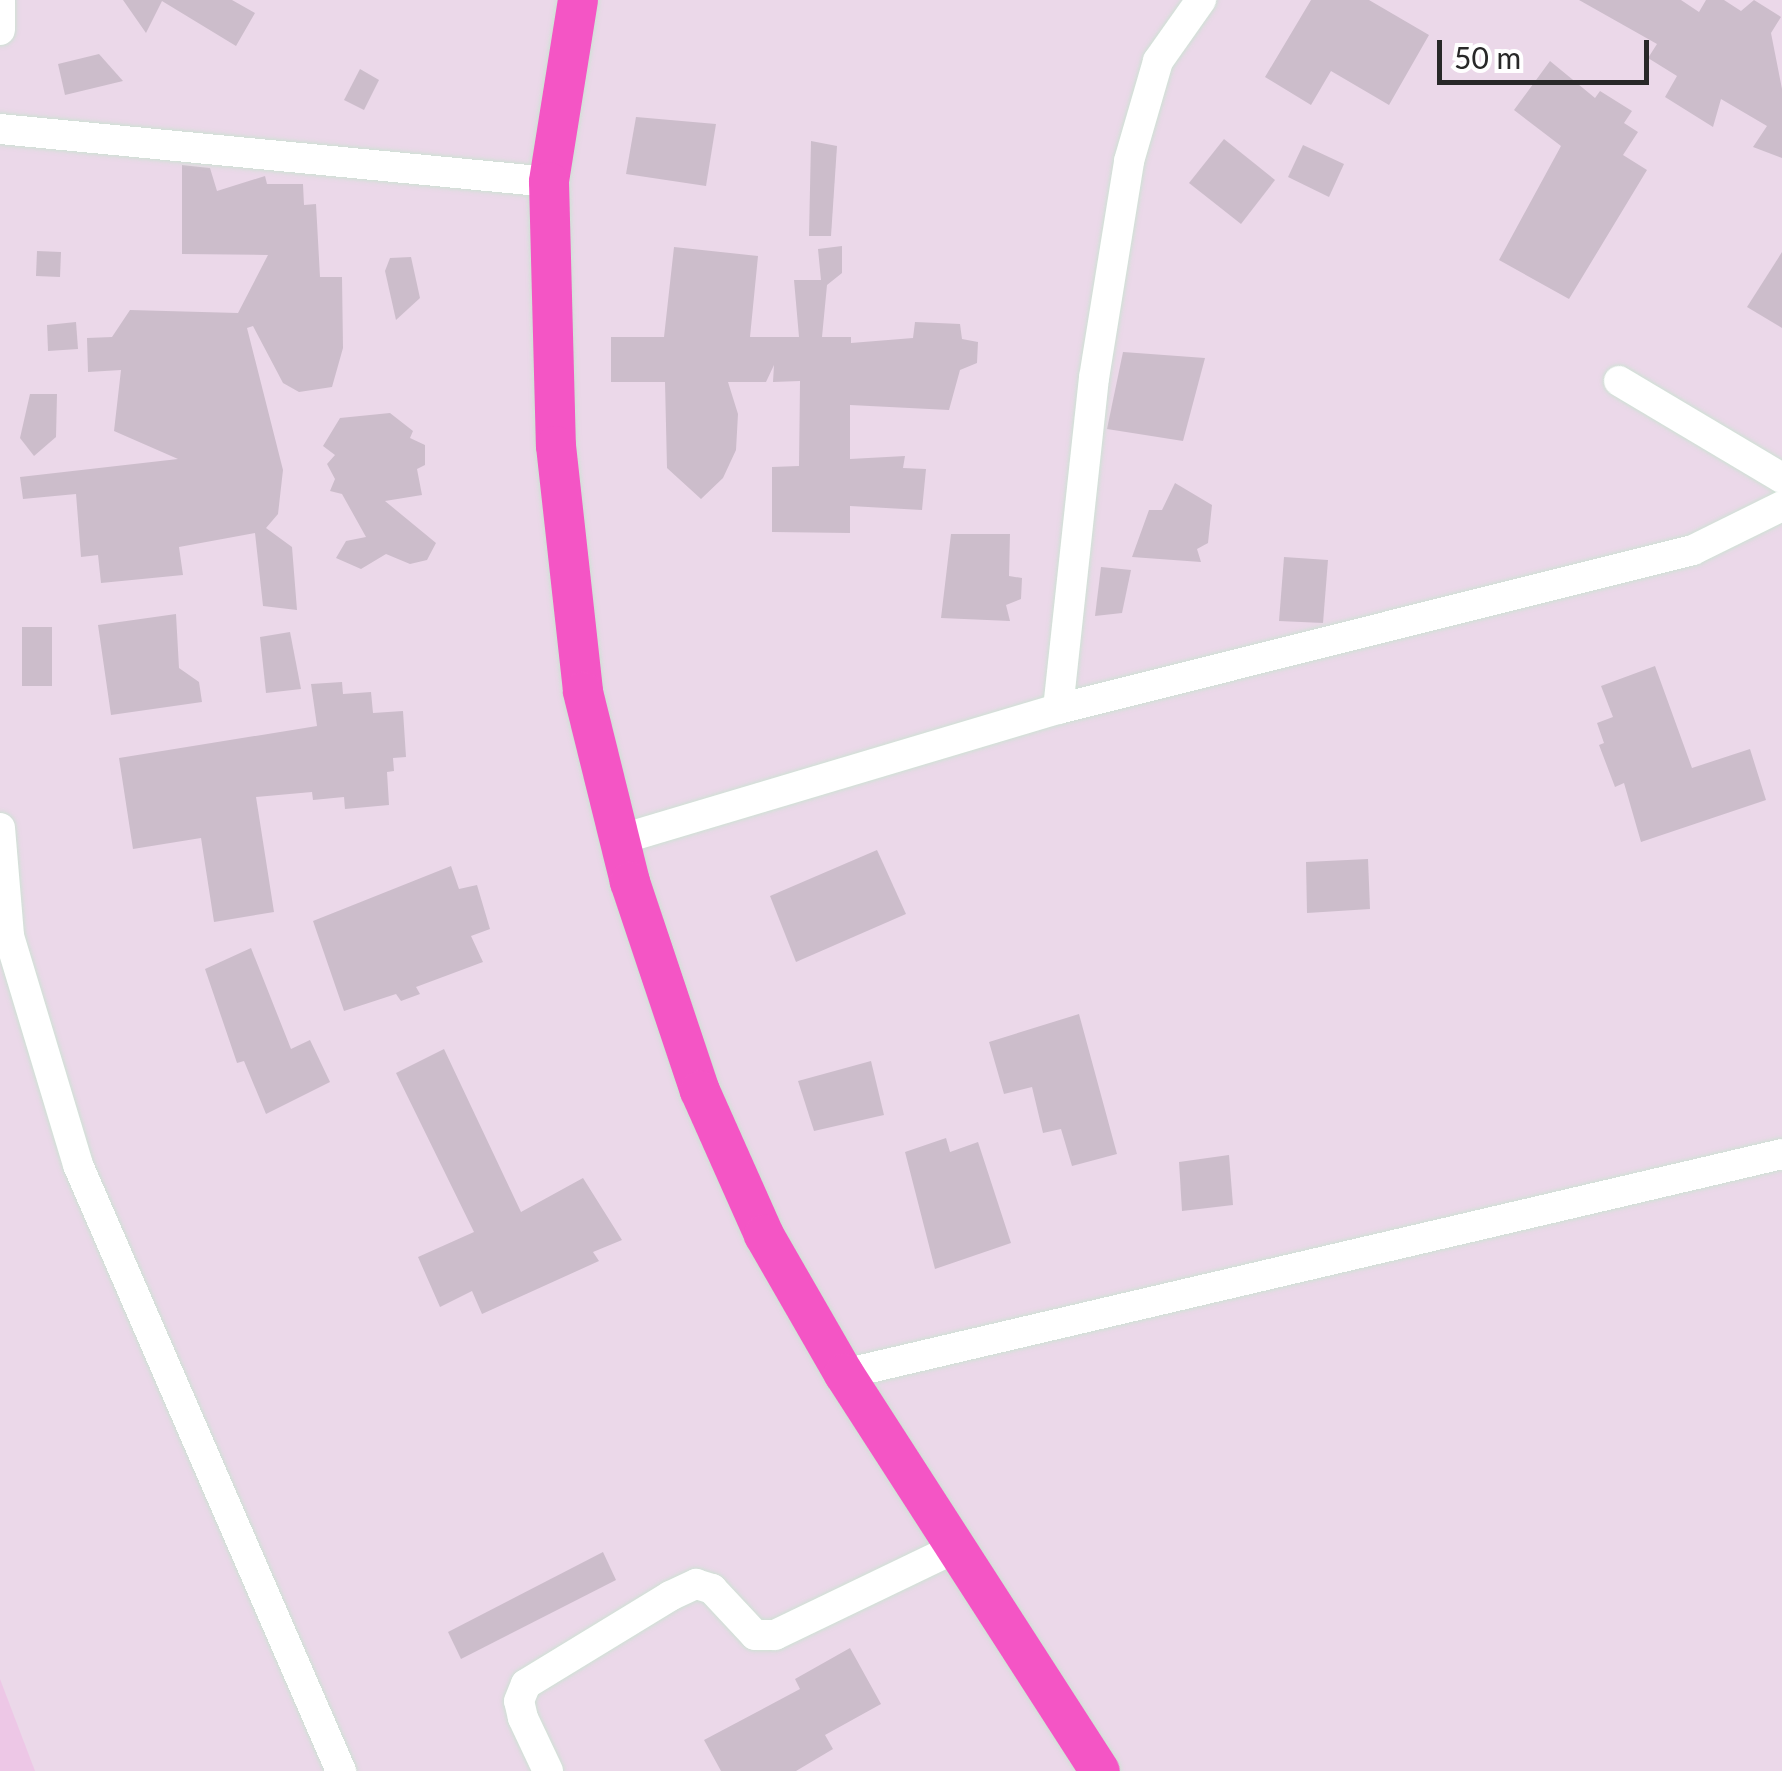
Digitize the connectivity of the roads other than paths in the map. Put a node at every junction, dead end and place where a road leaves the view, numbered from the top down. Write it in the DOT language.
graph roads {
  1 [pos="0,0"];
  2 [pos="578,0"];
  3 [pos="1201,0"];
  4 [pos="0,30"];
  5 [pos="0,129"];
  6 [pos="549,182"];
  7 [pos="1619,381"];
  8 [pos="1782,478"];
  9 [pos="1782,506"];
  10 [pos="1058,709"];
  11 [pos="0,828"];
  12 [pos="618,840"];
  13 [pos="1782,1154"];
  14 [pos="844,1374"];
  15 [pos="956,1548"];
  16 [pos="341,1771"];
  17 [pos="548,1771"];
  18 [pos="1100,1771"];
  1 -- 4 [label="street"];
  2 -- 6 [label="main road"];
  3 -- 10 [label="street"];
  5 -- 6 [label="street"];
  6 -- 12 [label="main road"];
  7 -- 8 [label="street"];
  9 -- 10 [label="street"];
  10 -- 12 [label="street"];
  11 -- 16 [label="street"];
  12 -- 14 [label="main road"];
  13 -- 14 [label="street"];
  14 -- 15 [label="main road"];
  15 -- 17 [label="street"];
  15 -- 18 [label="main road"];
}
